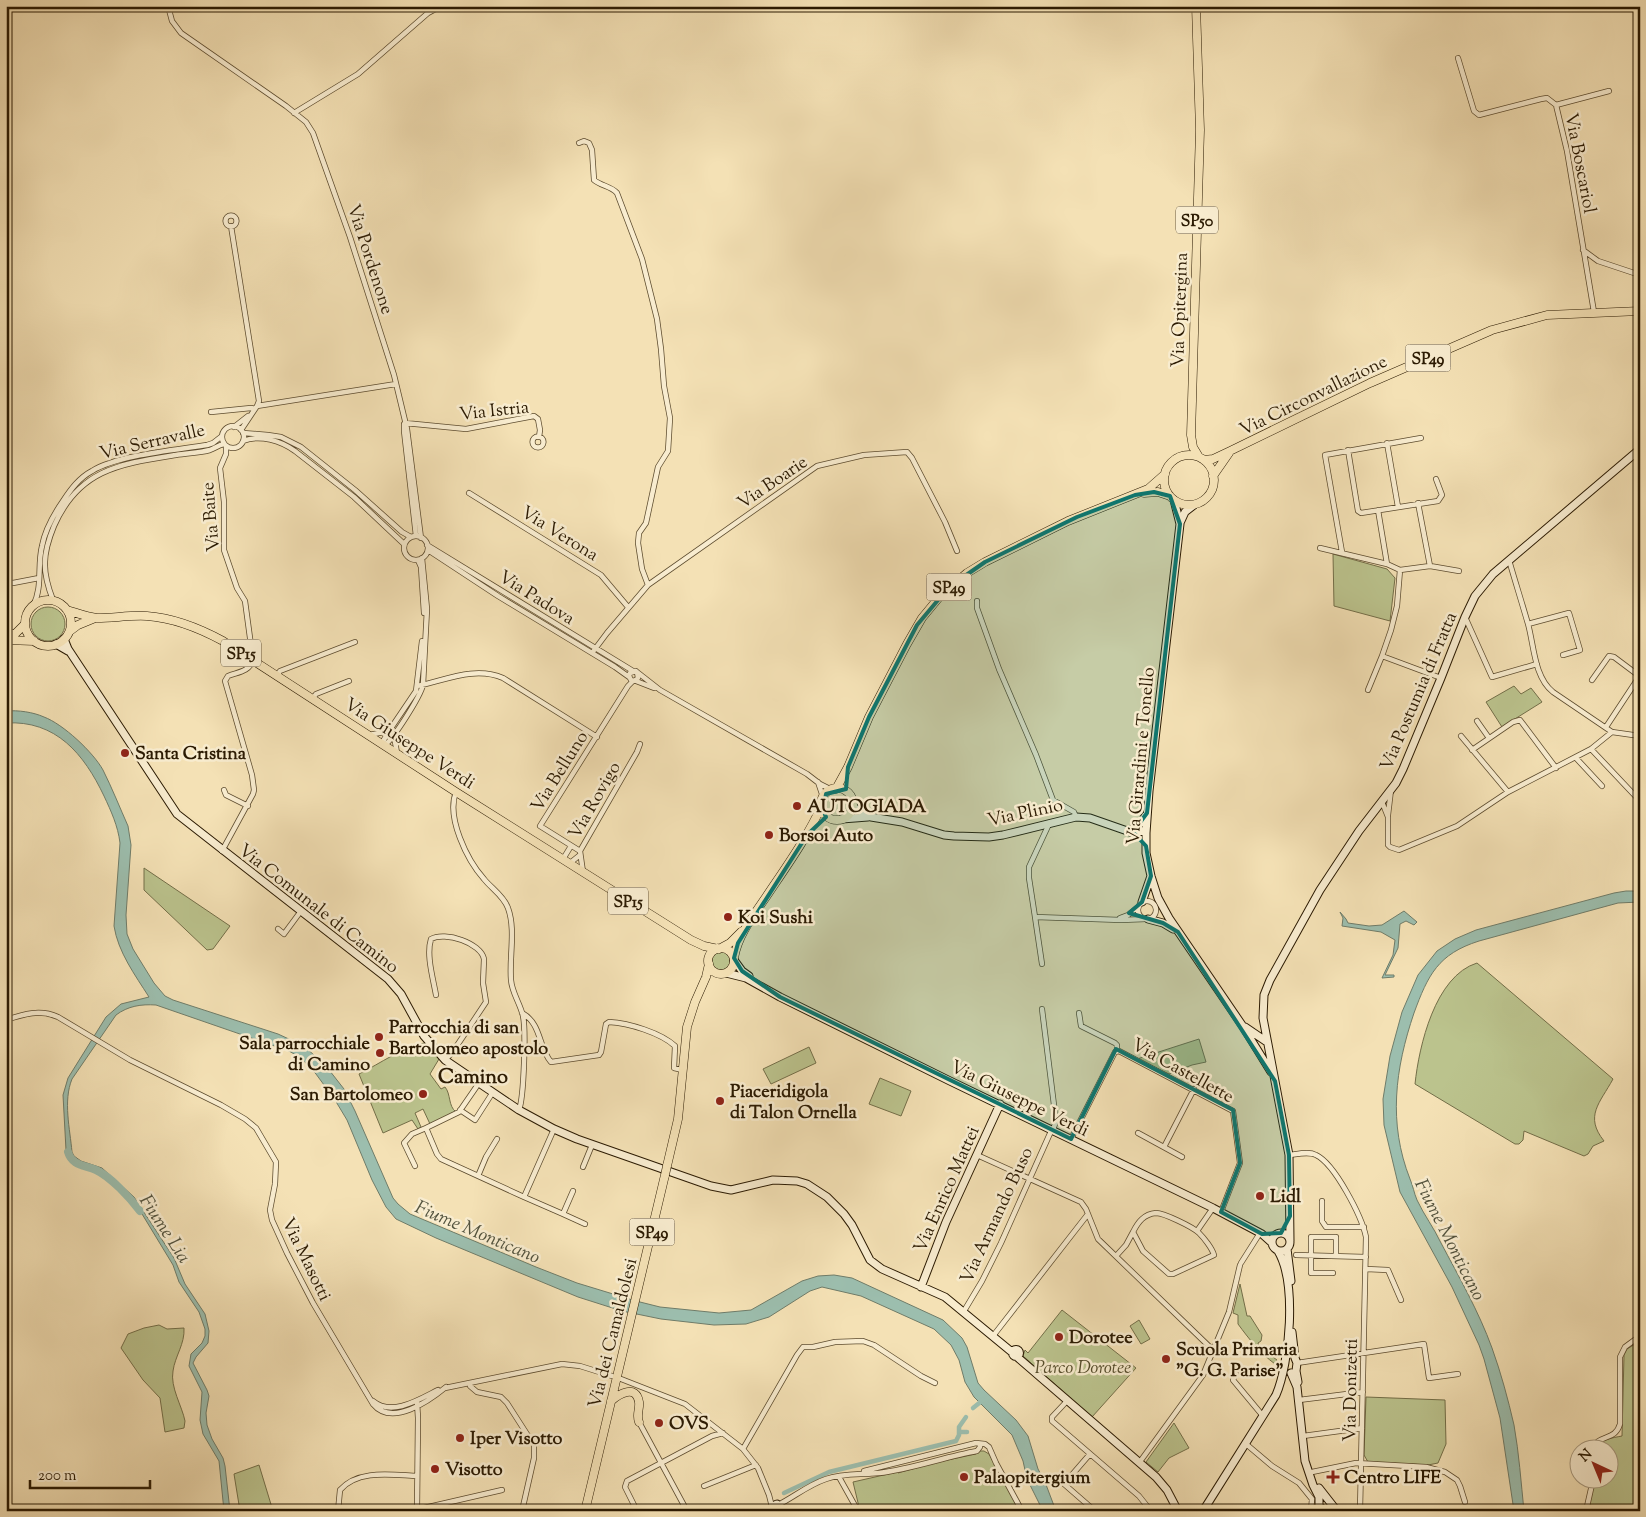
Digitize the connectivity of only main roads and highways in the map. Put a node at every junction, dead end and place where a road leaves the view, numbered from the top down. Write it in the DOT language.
graph roads {
  1 [pos="1196,6"];
  2 [pos="1640,311"];
  3 [pos="1191,435"];
  4 [pos="1640,449"];
  5 [pos="1230,451"];
  6 [pos="1180,457"];
  7 [pos="1201,459"];
  8 [pos="1165,474"];
  9 [pos="1214,476"];
  10 [pos="1135,495"];
  11 [pos="1172,498"];
  12 [pos="1194,504"];
  13 [pos="1180,524"];
  14 [pos="67,610"];
  15 [pos="97,618"];
  16 [pos="25,624"];
  17 [pos="66,636"];
  18 [pos="6,638"];
  19 [pos="34,641"];
  20 [pos="56,644"];
  21 [pos="72,655"];
  22 [pos="848,768"];
  23 [pos="834,789"];
  24 [pos="848,793"];
  25 [pos="822,801"];
  26 [pos="853,808"];
  27 [pos="1147,813"];
  28 [pos="871,817"];
  29 [pos="830,818"];
  30 [pos="842,819"];
  31 [pos="1146,830"];
  32 [pos="1130,831"];
  33 [pos="807,835"];
  34 [pos="1146,846"];
  35 [pos="1151,876"];
  36 [pos="1140,905"];
  37 [pos="1147,919"];
  38 [pos="747,925"];
  39 [pos="1178,932"];
  40 [pos="690,940"];
  41 [pos="718,949"];
  42 [pos="734,959"];
  43 [pos="709,963"];
  44 [pos="724,973"];
  45 [pos="702,988"];
  46 [pos="766,988"];
  47 [pos="1263,1018"];
  48 [pos="1245,1027"];
  49 [pos="1253,1042"];
  50 [pos="1267,1042"];
  51 [pos="1275,1081"];
  52 [pos="1000,1104"];
  53 [pos="1290,1216"];
  54 [pos="1261,1233"];
  55 [pos="1278,1234"];
  56 [pos="1290,1240"];
  57 [pos="1272,1243"];
  58 [pos="1287,1249"];
  59 [pos="1278,1251"];
  60 [pos="921,1286"];
  61 [pos="1292,1366"];
  62 [pos="611,1401"];
  63 [pos="640,1422"];
  64 [pos="1303,1437"];
  65 [pos="1325,1507"];
  66 [pos="1205,1508"];
  67 [pos="585,1511"];
  68 [pos="1178,1511"];
  69 [pos="1338,1511"];
  1 -- 3 [label="main road, Via Opitergina / SP50"];
  2 -- 5 [label="main road, Via Circonvallazione / SP49"];
  3 -- 6 [label="main road, Via Opitergina / SP50"];
  3 -- 7 [label="main road, Via Opitergina / SP50"];
  4 -- 47 [label="main road, Via Postumia di Fratta"];
  5 -- 7 [label="main road, Via Circonvallazione / SP49"];
  5 -- 9 [label="main road, Via Circonvallazione"];
  6 -- 7 [label="main road, SP49"];
  6 -- 8 [label="main road, SP49"];
  7 -- 9 [label="main road"];
  8 -- 10 [label="main road, SP49"];
  8 -- 11 [label="main road"];
  9 -- 12 [label="main road"];
  10 -- 11 [label="main road, SP49"];
  10 -- 22 [label="main road, SP49"];
  11 -- 12 [label="main road, SP49"];
  11 -- 13 [label="main road, Via Girardini e Tonello"];
  12 -- 13 [label="main road, Via Girardini e Tonello"];
  13 -- 27 [label="main road, Via Girardini e Tonello"];
  14 -- 15 [label="main road, SP15"];
  14 -- 16 [label="main road, SP15"];
  14 -- 17 [label="main road"];
  15 -- 17 [label="main road, SP15"];
  15 -- 40 [label="main road, Via Giuseppe Verdi / SP15"];
  16 -- 18 [label="main road"];
  16 -- 19 [label="main road"];
  17 -- 20 [label="main road, SP15"];
  17 -- 21 [label="main road, Via Comunale di Camino"];
  18 -- 19 [label="main road"];
  19 -- 20 [label="main road"];
  20 -- 21 [label="main road, Via Comunale di Camino"];
  21 -- 60 [label="main road, Via Comunale di Camino"];
  22 -- 23 [label="main road, SP49"];
  22 -- 24 [label="main road, SP49"];
  23 -- 24 [label="main road"];
  23 -- 25 [label="main road, SP49"];
  24 -- 26 [label="main road, SP49"];
  25 -- 29 [label="main road"];
  25 -- 33 [label="main road, SP49"];
  26 -- 28 [label="main road, Via Plinio"];
  26 -- 30 [label="main road"];
  27 -- 31 [label="main road, Via Girardini e Tonello"];
  27 -- 32 [label="main road"];
  28 -- 30 [label="main road, Via Plinio"];
  28 -- 32 [label="main road, Via Plinio"];
  29 -- 30 [label="main road"];
  29 -- 33 [label="main road, SP49"];
  31 -- 32 [label="main road, Via Plinio"];
  31 -- 34 [label="main road, Via Girardini e Tonello"];
  32 -- 34 [label="main road"];
  33 -- 38 [label="main road, SP49"];
  34 -- 35 [label="main road, Via Girardini e Tonello"];
  35 -- 36 [label="main road"];
  35 -- 39 [label="main road, Via Girardini e Tonello"];
  37 -- 39 [label="main road"];
  38 -- 41 [label="main road, SP49"];
  38 -- 42 [label="main road, SP49"];
  39 -- 48 [label="main road, Via Girardini e Tonello"];
  40 -- 41 [label="main road, Via Giuseppe Verdi / SP15"];
  40 -- 43 [label="main road, Via Giuseppe Verdi / SP15"];
  41 -- 42 [label="main road"];
  41 -- 43 [label="main road, SP49"];
  42 -- 44 [label="main road, SP49"];
  42 -- 46 [label="main road, Via Giuseppe Verdi"];
  43 -- 44 [label="main road"];
  43 -- 45 [label="main road, Via dei Camaldolesi / SP49"];
  44 -- 45 [label="main road, SP49"];
  44 -- 46 [label="main road, Via Giuseppe Verdi"];
  45 -- 62 [label="main road, Via dei Camaldolesi / SP49"];
  46 -- 52 [label="main road, Via Giuseppe Verdi"];
  47 -- 48 [label="main road"];
  47 -- 50 [label="main road, Via Postumia di Fratta"];
  48 -- 49 [label="main road, Via Girardini e Tonello"];
  48 -- 50 [label="main road, Via Girardini e Tonello"];
  49 -- 50 [label="main road"];
  49 -- 51 [label="main road, Via Girardini e Tonello"];
  50 -- 51 [label="main road, Via Postumia di Fratta"];
  51 -- 53 [label="main road, Via Postumia di Fratta"];
  52 -- 54 [label="main road, Via Giuseppe Verdi"];
  52 -- 60 [label="main road, Via Enrico Mattei"];
  53 -- 55 [label="main road"];
  53 -- 56 [label="main road, Via Postumia di Fratta"];
  54 -- 55 [label="main road, Via Giuseppe Verdi"];
  54 -- 57 [label="main road, Via Giuseppe Verdi"];
  55 -- 56 [label="main road"];
  55 -- 57 [label="main road"];
  56 -- 58 [label="main road"];
  57 -- 59 [label="main road"];
  58 -- 59 [label="main road"];
  58 -- 61 [label="main road"];
  59 -- 61 [label="main road"];
  60 -- 68 [label="main road, Via Comunale di Camino"];
  61 -- 64 [label="main road"];
  61 -- 66 [label="main road"];
  62 -- 63 [label="main road"];
  62 -- 67 [label="main road, Via dei Camaldolesi / SP49"];
  64 -- 65 [label="main road"];
  64 -- 65 [label="main road"];
  65 -- 69 [label="main road"];
}
